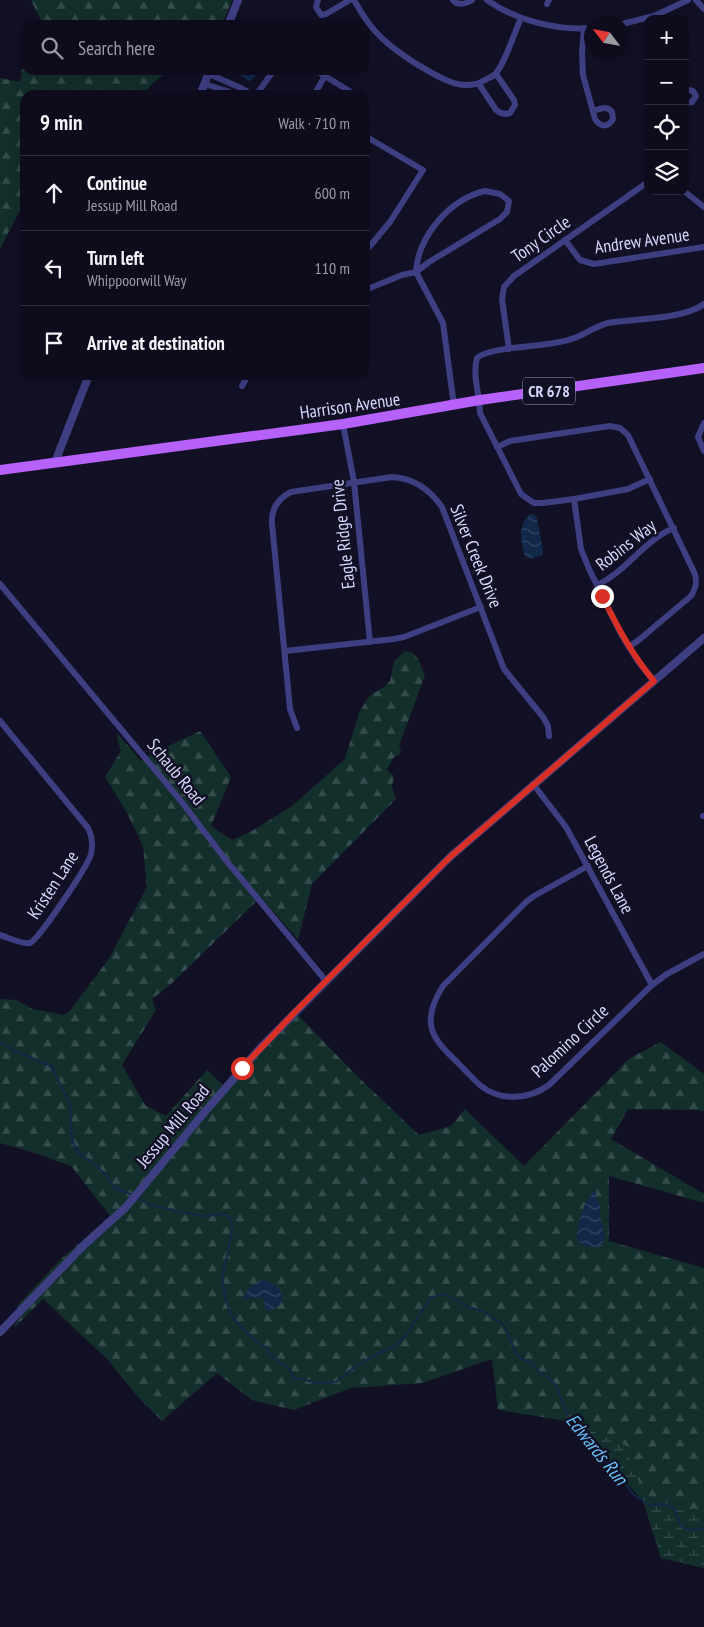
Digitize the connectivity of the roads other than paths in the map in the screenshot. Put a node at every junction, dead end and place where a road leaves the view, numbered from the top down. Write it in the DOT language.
graph roads {
  1 [pos="238,0"];
  2 [pos="318,0"];
  3 [pos="350,0"];
  4 [pos="354,0"];
  5 [pos="453,0"];
  6 [pos="472,0"];
  7 [pos="487,0"];
  8 [pos="688,0"];
  9 [pos="696,0"];
  10 [pos="704,9"];
  11 [pos="658,15"];
  12 [pos="521,18"];
  13 [pos="644,19"];
  14 [pos="230,20"];
  15 [pos="367,20"];
  16 [pos="629,22"];
  17 [pos="370,24"];
  18 [pos="584,28"];
  19 [pos="496,74"];
  20 [pos="208,75"];
  21 [pos="215,75"];
  22 [pos="270,75"];
  23 [pos="325,76"];
  24 [pos="204,84"];
  25 [pos="478,84"];
  26 [pos="202,90"];
  27 [pos="224,90"];
  28 [pos="245,90"];
  29 [pos="258,90"];
  30 [pos="317,90"];
  31 [pos="348,90"];
  32 [pos="689,90"];
  33 [pos="689,102"];
  34 [pos="593,111"];
  35 [pos="370,139"];
  36 [pos="644,185"];
  37 [pos="689,195"];
  38 [pos="704,207"];
  39 [pos="565,240"];
  40 [pos="370,246"];
  41 [pos="704,247"];
  42 [pos="416,272"];
  43 [pos="370,288"];
  44 [pos="704,304"];
  45 [pos="509,349"];
  46 [pos="704,368"];
  47 [pos="87,380"];
  48 [pos="245,380"];
  49 [pos="242,386"];
  50 [pos="480,400"];
  51 [pos="454,406"];
  52 [pos="704,422"];
  53 [pos="343,424"];
  54 [pos="497,447"];
  55 [pos="704,451"];
  56 [pos="55,462"];
  57 [pos="0,470"];
  58 [pos="650,479"];
  59 [pos="354,482"];
  60 [pos="574,500"];
  61 [pos="674,528"];
  62 [pos="0,584"];
  63 [pos="597,585"];
  64 [pos="480,607"];
  65 [pos="704,639"];
  66 [pos="370,642"];
  67 [pos="628,647"];
  68 [pos="285,650"];
  69 [pos="654,681"];
  70 [pos="0,721"];
  71 [pos="297,728"];
  72 [pos="550,736"];
  73 [pos="533,784"];
  74 [pos="588,866"];
  75 [pos="0,935"];
  76 [pos="704,954"];
  77 [pos="326,981"];
  78 [pos="652,985"];
  79 [pos="0,1332"];
  1 -- 14 [label="street"];
  2 -- 3 [label="street"];
  4 -- 15 [label="street"];
  5 -- 6 [label="street"];
  7 -- 12 [label="street"];
  8 -- 11 [label="street"];
  9 -- 10 [label="street"];
  12 -- 18 [label="street"];
  12 -- 19 [label="street"];
  13 -- 16 [label="street"];
  17 -- 25 [label="street"];
  18 -- 34 [label="street"];
  19 -- 25 [label="street"];
  19 -- 25 [label="street"];
  20 -- 24 [label="street"];
  21 -- 28 [label="street"];
  22 -- 29 [label="street"];
  23 -- 30 [label="street"];
  23 -- 31 [label="street"];
  24 -- 26 [label="street"];
  24 -- 27 [label="street"];
  32 -- 33 [label="street"];
  35 -- 40 [label="street"];
  36 -- 39 [label="street, Tony Circle"];
  37 -- 38 [label="street"];
  39 -- 41 [label="street, Andrew Avenue"];
  39 -- 45 [label="street, Tony Circle"];
  42 -- 42 [label="street"];
  42 -- 43 [label="street"];
  42 -- 51 [label="street"];
  44 -- 45 [label="street"];
  45 -- 50 [label="street"];
  46 -- 50 [label="main road, Harrison Avenue / CR 678"];
  47 -- 56 [label="street"];
  48 -- 49 [label="street"];
  50 -- 51 [label="main road, Harrison Avenue / CR 678"];
  50 -- 54 [label="street"];
  51 -- 53 [label="main road, Harrison Avenue / CR 678"];
  52 -- 55 [label="street"];
  53 -- 56 [label="main road, Harrison Avenue / CR 678"];
  53 -- 59 [label="street, Eagle Ridge Drive"];
  54 -- 58 [label="street"];
  54 -- 60 [label="street"];
  56 -- 57 [label="main road, Harrison Avenue / CR 678"];
  58 -- 60 [label="street"];
  58 -- 61 [label="street"];
  59 -- 64 [label="street, Silver Creek Drive"];
  59 -- 66 [label="street, Eagle Ridge Drive"];
  59 -- 68 [label="street, Silver Creek Drive"];
  60 -- 63 [label="street"];
  61 -- 63 [label="street, Robins Way"];
  61 -- 67 [label="street"];
  62 -- 77 [label="street, Schaub Road"];
  63 -- 67 [label="street"];
  64 -- 66 [label="street"];
  64 -- 72 [label="street, Silver Creek Drive"];
  65 -- 69 [label="street, Jessup Mill Road"];
  66 -- 68 [label="street"];
  67 -- 69 [label="street"];
  68 -- 71 [label="street, Silver Creek Drive"];
  69 -- 73 [label="street, Jessup Mill Road"];
  70 -- 75 [label="street, Kristen Lane"];
  73 -- 74 [label="street, Legends Lane"];
  73 -- 77 [label="street, Jessup Mill Road"];
  74 -- 78 [label="street, Legends Lane"];
  74 -- 78 [label="street, Palomino Circle"];
  76 -- 78 [label="street, Palomino Circle"];
  77 -- 79 [label="street, Jessup Mill Road"];
}
